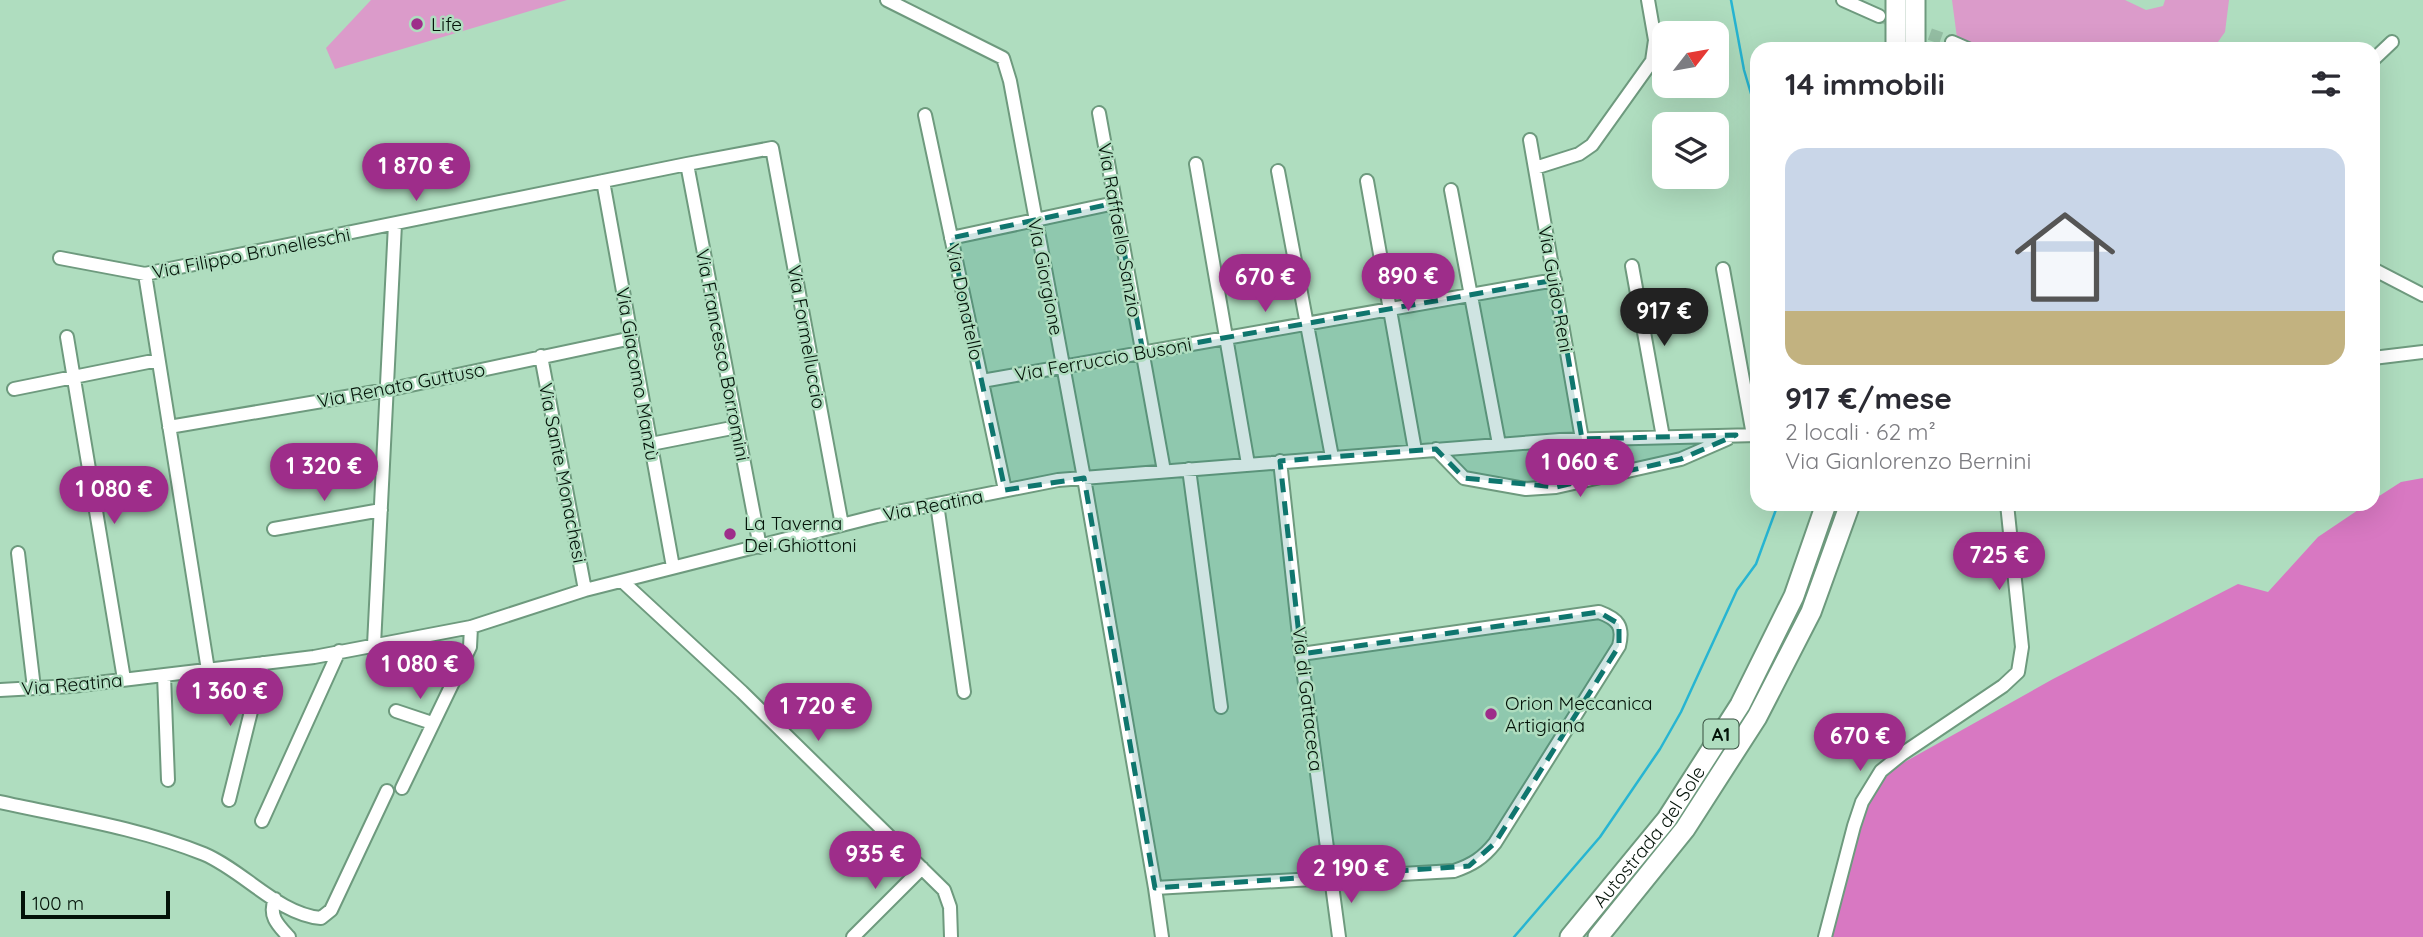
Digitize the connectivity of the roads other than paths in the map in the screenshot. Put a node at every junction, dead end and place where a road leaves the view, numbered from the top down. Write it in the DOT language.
graph roads {
  1 [pos="887,0"];
  2 [pos="1648,0"];
  3 [pos="1843,0"];
  4 [pos="1896,0"];
  5 [pos="1915,0"];
  6 [pos="1878,16"];
  7 [pos="1896,42"];
  8 [pos="1915,42"];
  9 [pos="2392,42"];
  10 [pos="2380,53"];
  11 [pos="1099,113"];
  12 [pos="925,115"];
  13 [pos="1530,140"];
  14 [pos="772,148"];
  15 [pos="687,164"];
  16 [pos="1196,164"];
  17 [pos="1535,168"];
  18 [pos="1278,171"];
  19 [pos="603,181"];
  20 [pos="1367,181"];
  21 [pos="1451,190"];
  22 [pos="1115,203"];
  23 [pos="1035,220"];
  24 [pos="396,224"];
  25 [pos="951,238"];
  26 [pos="60,258"];
  27 [pos="1632,265"];
  28 [pos="1723,269"];
  29 [pos="2380,273"];
  30 [pos="145,274"];
  31 [pos="1555,280"];
  32 [pos="1471,295"];
  33 [pos="2423,295"];
  34 [pos="1390,309"];
  35 [pos="1307,324"];
  36 [pos="68,337"];
  37 [pos="632,338"];
  38 [pos="1226,338"];
  39 [pos="1143,352"];
  40 [pos="2423,352"];
  41 [pos="541,356"];
  42 [pos="2380,357"];
  43 [pos="158,360"];
  44 [pos="1063,366"];
  45 [pos="74,377"];
  46 [pos="982,381"];
  47 [pos="13,389"];
  48 [pos="387,390"];
  49 [pos="1750,409"];
  50 [pos="169,427"];
  51 [pos="737,427"];
  52 [pos="1736,435"];
  53 [pos="1750,435"];
  54 [pos="1663,437"];
  55 [pos="1582,439"];
  56 [pos="651,444"];
  57 [pos="1499,444"];
  58 [pos="1436,449"];
  59 [pos="1415,450"];
  60 [pos="1332,457"];
  61 [pos="1280,461"];
  62 [pos="1248,464"];
  63 [pos="1189,469"];
  64 [pos="1164,471"];
  65 [pos="1084,478"];
  66 [pos="1005,490"];
  67 [pos="937,504"];
  68 [pos="381,510"];
  69 [pos="1824,511"];
  70 [pos="1847,511"];
  71 [pos="2008,511"];
  72 [pos="842,525"];
  73 [pos="274,529"];
  74 [pos="760,547"];
  75 [pos="18,553"];
  76 [pos="673,567"];
  77 [pos="622,581"];
  78 [pos="585,590"];
  79 [pos="471,627"];
  80 [pos="374,645"];
  81 [pos="339,652"];
  82 [pos="1301,654"];
  83 [pos="263,663"];
  84 [pos="208,670"];
  85 [pos="164,675"];
  86 [pos="124,680"];
  87 [pos="34,688"];
  88 [pos="0,690"];
  89 [pos="964,692"];
  90 [pos="1221,707"];
  91 [pos="396,711"];
  92 [pos="432,723"];
  93 [pos="168,780"];
  94 [pos="402,788"];
  95 [pos="387,791"];
  96 [pos="229,800"];
  97 [pos="0,802"];
  98 [pos="262,821"];
  99 [pos="922,868"];
  100 [pos="1331,877"];
  101 [pos="1155,888"];
  102 [pos="275,899"];
  103 [pos="289,937"];
  104 [pos="853,937"];
  105 [pos="951,937"];
  106 [pos="1162,937"];
  107 [pos="1339,937"];
  108 [pos="1570,937"];
  109 [pos="1598,937"];
  110 [pos="1825,937"];
  1 -- 23 [label="street, Via Giorgione"];
  2 -- 17 [label="street"];
  3 -- 6 [label="street"];
  4 -- 7 [label="highway"];
  5 -- 8 [label="highway"];
  9 -- 10 [label="street"];
  11 -- 22 [label="street, Via Raffaello Sanzio"];
  12 -- 25 [label="street, Via Donatello"];
  13 -- 17 [label="street, Via Guido Reni"];
  14 -- 15 [label="street, Via Filippo Brunelleschi"];
  14 -- 72 [label="street, Via Formelluccio"];
  15 -- 19 [label="street, Via Filippo Brunelleschi"];
  15 -- 51 [label="street, Via Francesco Borromini"];
  16 -- 38 [label="street"];
  17 -- 31 [label="street, Via Guido Reni"];
  18 -- 35 [label="street"];
  19 -- 24 [label="street, Via Filippo Brunelleschi"];
  19 -- 37 [label="street, Via Giacomo Manzù"];
  20 -- 34 [label="street"];
  21 -- 32 [label="street"];
  22 -- 23 [label="street"];
  22 -- 39 [label="street, Via Raffaello Sanzio"];
  23 -- 25 [label="street"];
  23 -- 44 [label="street, Via Giorgione"];
  24 -- 30 [label="street, Via Filippo Brunelleschi"];
  24 -- 48 [label="street"];
  25 -- 46 [label="street, Via Donatello"];
  26 -- 30 [label="street, Via Filippo Brunelleschi"];
  27 -- 54 [label="street"];
  28 -- 49 [label="street"];
  29 -- 33 [label="street"];
  30 -- 43 [label="street"];
  31 -- 32 [label="street, Via Ferruccio Busoni"];
  31 -- 55 [label="street, Via Guido Reni"];
  32 -- 34 [label="street, Via Ferruccio Busoni"];
  32 -- 57 [label="street"];
  34 -- 35 [label="street, Via Ferruccio Busoni"];
  34 -- 59 [label="street"];
  35 -- 38 [label="street, Via Ferruccio Busoni"];
  35 -- 60 [label="street"];
  36 -- 45 [label="street"];
  37 -- 41 [label="street, Via Renato Guttuso"];
  37 -- 56 [label="street, Via Giacomo Manzù"];
  38 -- 39 [label="street, Via Ferruccio Busoni"];
  38 -- 62 [label="street"];
  39 -- 44 [label="street, Via Ferruccio Busoni"];
  39 -- 64 [label="street, Via Raffaello Sanzio"];
  40 -- 42 [label="street"];
  41 -- 48 [label="street, Via Renato Guttuso"];
  41 -- 78 [label="street, Via Sante Monachesi"];
  43 -- 45 [label="street"];
  43 -- 50 [label="street"];
  44 -- 46 [label="street, Via Ferruccio Busoni"];
  44 -- 65 [label="street, Via Giorgione"];
  45 -- 47 [label="street"];
  45 -- 86 [label="street"];
  46 -- 66 [label="street, Via Donatello"];
  48 -- 50 [label="street, Via Renato Guttuso"];
  48 -- 68 [label="street"];
  50 -- 84 [label="street"];
  51 -- 56 [label="street"];
  51 -- 74 [label="street, Via Francesco Borromini"];
  52 -- 53 [label="street, Via Reatina"];
  52 -- 54 [label="street, Via Reatina"];
  52 -- 58 [label="street"];
  54 -- 55 [label="street, Via Reatina"];
  55 -- 57 [label="street, Via Reatina"];
  56 -- 76 [label="street, Via Giacomo Manzù"];
  57 -- 58 [label="street, Via Reatina"];
  58 -- 59 [label="street, Via Reatina"];
  59 -- 60 [label="street, Via Reatina"];
  60 -- 61 [label="street, Via Reatina"];
  61 -- 62 [label="street, Via Reatina"];
  61 -- 82 [label="street, Via di Gattaceca"];
  62 -- 63 [label="street, Via Reatina"];
  63 -- 64 [label="street, Via Reatina"];
  63 -- 90 [label="street"];
  64 -- 65 [label="street, Via Reatina"];
  65 -- 66 [label="street, Via Reatina"];
  65 -- 101 [label="street, Via Giorgione"];
  66 -- 67 [label="street, Via Reatina"];
  67 -- 72 [label="street, Via Reatina"];
  67 -- 89 [label="street"];
  68 -- 73 [label="street"];
  68 -- 80 [label="street"];
  69 -- 108 [label="highway, Autostrada del Sole / A1"];
  70 -- 109 [label="highway, Autostrada del Sole / A1"];
  71 -- 110 [label="street"];
  72 -- 74 [label="street, Via Reatina"];
  74 -- 76 [label="street, Via Reatina"];
  75 -- 87 [label="street"];
  76 -- 77 [label="street, Via Reatina"];
  77 -- 78 [label="street, Via Reatina"];
  77 -- 99 [label="street"];
  78 -- 79 [label="street, Via Reatina"];
  79 -- 80 [label="street, Via Reatina"];
  79 -- 92 [label="street"];
  80 -- 81 [label="street, Via Reatina"];
  81 -- 83 [label="street, Via Reatina"];
  81 -- 98 [label="street"];
  82 -- 100 [label="street, Via di Gattaceca"];
  82 -- 100 [label="street"];
  83 -- 84 [label="street, Via Reatina"];
  83 -- 96 [label="street"];
  84 -- 85 [label="street, Via Reatina"];
  85 -- 86 [label="street, Via Reatina"];
  85 -- 93 [label="street"];
  86 -- 87 [label="street, Via Reatina"];
  87 -- 88 [label="street, Via Reatina"];
  91 -- 92 [label="street"];
  92 -- 94 [label="street"];
  95 -- 102 [label="street"];
  97 -- 102 [label="street"];
  99 -- 104 [label="street"];
  99 -- 105 [label="street"];
  100 -- 101 [label="street"];
  100 -- 107 [label="street, Via di Gattaceca"];
  101 -- 106 [label="street, Via Giorgione"];
  102 -- 103 [label="street"];
}
